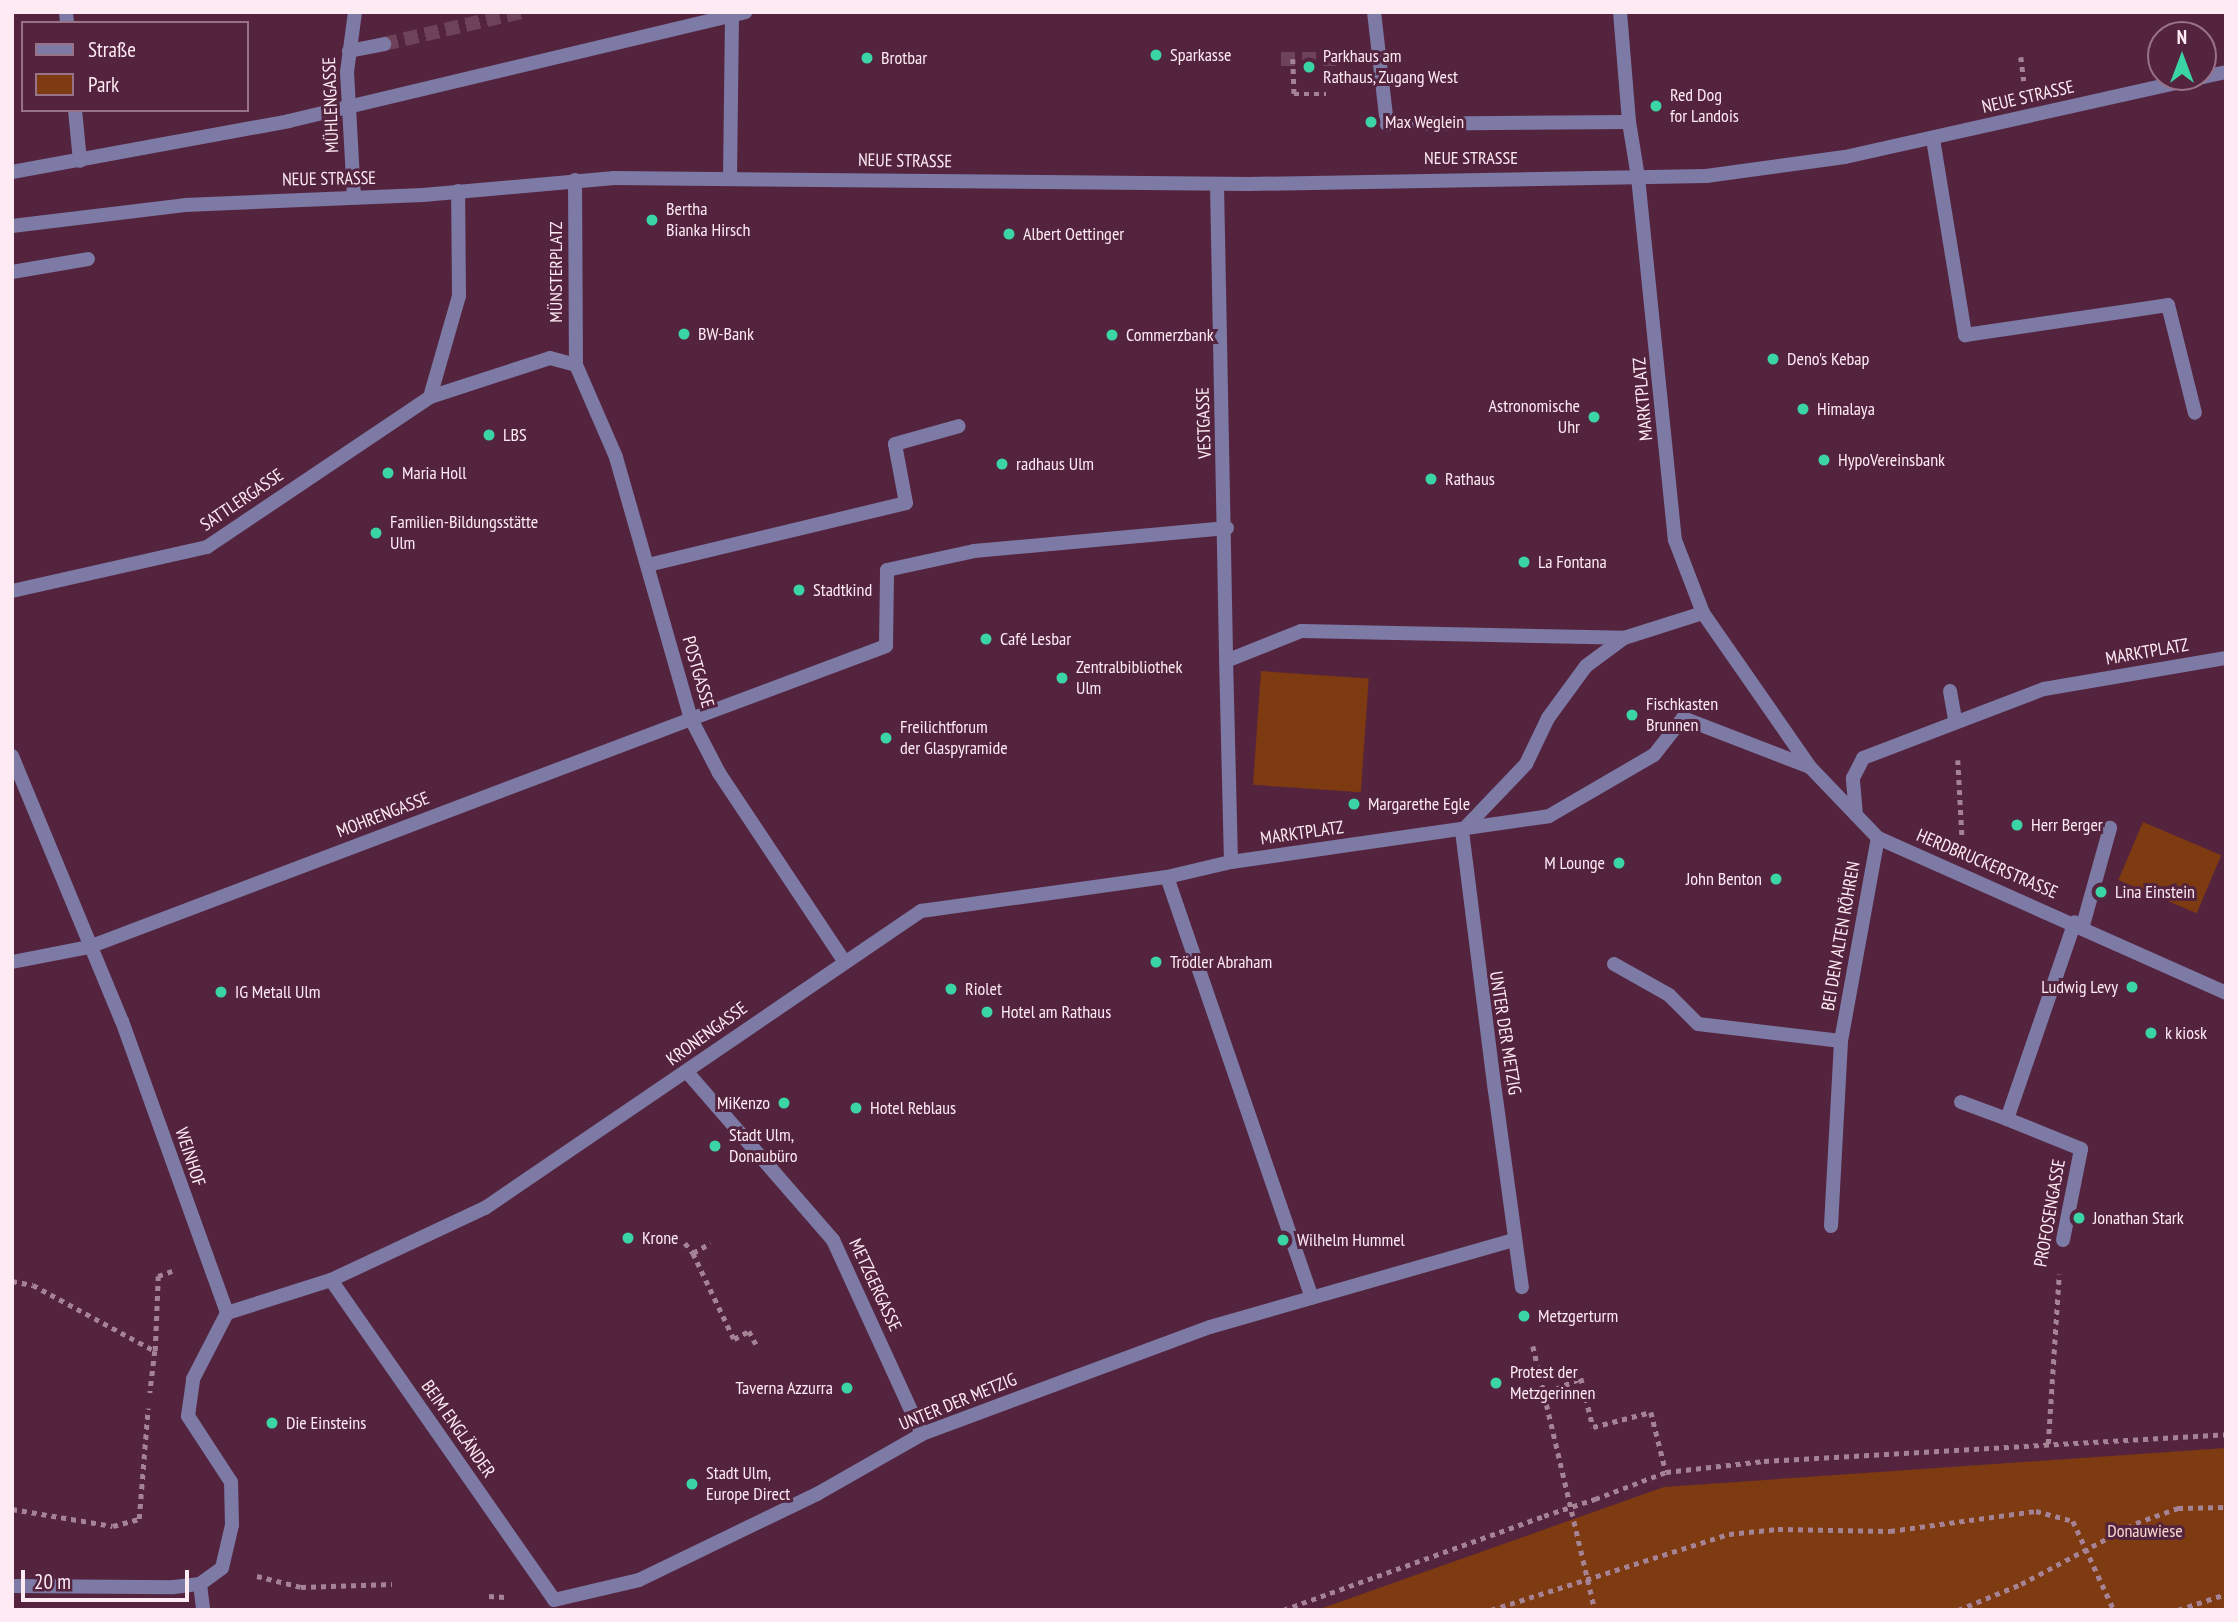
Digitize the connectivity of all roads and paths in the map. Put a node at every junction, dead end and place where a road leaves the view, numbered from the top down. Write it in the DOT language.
graph roads {
  1 [pos="355,12"];
  2 [pos="1374,12"];
  3 [pos="1619,12"];
  4 [pos="738,13"];
  5 [pos="384,44"];
  6 [pos="348,51"];
  7 [pos="1293,60"];
  8 [pos="2147,90"];
  9 [pos="1326,94"];
  10 [pos="349,106"];
  11 [pos="75,112"];
  12 [pos="1629,122"];
  13 [pos="1933,139"];
  14 [pos="80,161"];
  15 [pos="12,172"];
  16 [pos="1638,177"];
  17 [pos="730,179"];
  18 [pos="575,180"];
  19 [pos="1217,184"];
  20 [pos="458,191"];
  21 [pos="354,197"];
  22 [pos="12,226"];
  23 [pos="88,260"];
  24 [pos="12,272"];
  25 [pos="576,365"];
  26 [pos="430,397"];
  27 [pos="2195,413"];
  28 [pos="959,426"];
  29 [pos="1227,528"];
  30 [pos="648,565"];
  31 [pos="12,591"];
  32 [pos="1703,613"];
  33 [pos="1625,638"];
  34 [pos="2226,658"];
  35 [pos="1226,661"];
  36 [pos="1950,691"];
  37 [pos="691,719"];
  38 [pos="1955,720"];
  39 [pos="12,757"];
  40 [pos="1810,767"];
  41 [pos="1856,816"];
  42 [pos="2110,828"];
  43 [pos="1462,831"];
  44 [pos="1878,838"];
  45 [pos="1231,862"];
  46 [pos="1167,877"];
  47 [pos="1965,877"];
  48 [pos="2079,924"];
  49 [pos="89,947"];
  50 [pos="844,961"];
  51 [pos="12,962"];
  52 [pos="1614,964"];
  53 [pos="2226,993"];
  54 [pos="1841,1041"];
  55 [pos="687,1072"];
  56 [pos="1961,1102"];
  57 [pos="2007,1119"];
  58 [pos="1831,1226"];
  59 [pos="1514,1240"];
  60 [pos="2063,1240"];
  61 [pos="685,1243"];
  62 [pos="710,1243"];
  63 [pos="693,1253"];
  64 [pos="158,1276"];
  65 [pos="331,1280"];
  66 [pos="12,1281"];
  67 [pos="1522,1287"];
  68 [pos="1312,1298"];
  69 [pos="227,1313"];
  70 [pos="756,1344"];
  71 [pos="1532,1346"];
  72 [pos="155,1351"];
  73 [pos="1546,1394"];
  74 [pos="922,1434"];
  75 [pos="2226,1434"];
  76 [pos="2048,1444"];
  77 [pos="1666,1472"];
  78 [pos="2226,1507"];
  79 [pos="12,1508"];
  80 [pos="2087,1549"];
  81 [pos="222,1568"];
  82 [pos="1587,1577"];
  83 [pos="200,1584"];
  84 [pos="392,1584"];
  85 [pos="12,1586"];
  86 [pos="2226,1594"];
  87 [pos="554,1600"];
  88 [pos="203,1610"];
  89 [pos="1283,1610"];
  90 [pos="1491,1610"];
  91 [pos="1595,1610"];
  92 [pos="1958,1610"];
  93 [pos="2115,1610"];
  94 [pos="2178,1610"];
  1 -- 6 [label="street, MÜHLENGASSE"];
  2 -- 12 [label="street"];
  3 -- 12 [label="street, MARKTPLATZ"];
  4 -- 10 [label="street"];
  4 -- 17 [label="street"];
  5 -- 6 [label="street"];
  6 -- 10 [label="street, MÜHLENGASSE"];
  7 -- 9 [label="path"];
  8 -- 13 [label="street, NEUE STRASSE"];
  10 -- 14 [label="street"];
  10 -- 21 [label="street, MÜHLENGASSE"];
  11 -- 14 [label="street"];
  12 -- 16 [label="street, MARKTPLATZ"];
  13 -- 16 [label="street, NEUE STRASSE"];
  13 -- 27 [label="street"];
  14 -- 15 [label="street"];
  16 -- 19 [label="street, NEUE STRASSE"];
  16 -- 32 [label="street, MARKTPLATZ"];
  17 -- 18 [label="street, NEUE STRASSE"];
  17 -- 19 [label="street, NEUE STRASSE"];
  18 -- 20 [label="street, NEUE STRASSE"];
  18 -- 25 [label="street, MÜNSTERPLATZ"];
  19 -- 29 [label="street, VESTGASSE"];
  20 -- 21 [label="street, NEUE STRASSE"];
  20 -- 26 [label="street"];
  21 -- 22 [label="street, NEUE STRASSE"];
  23 -- 24 [label="street"];
  25 -- 26 [label="street, SATTLERGASSE"];
  25 -- 30 [label="street, POSTGASSE"];
  26 -- 31 [label="street, SATTLERGASSE"];
  28 -- 30 [label="street"];
  29 -- 35 [label="street, VESTGASSE"];
  29 -- 37 [label="street, MOHRENGASSE"];
  30 -- 37 [label="street, POSTGASSE"];
  32 -- 33 [label="street"];
  32 -- 40 [label="street, MARKTPLATZ"];
  33 -- 35 [label="street"];
  33 -- 43 [label="street"];
  34 -- 38 [label="street, MARKTPLATZ"];
  35 -- 45 [label="street, VESTGASSE"];
  36 -- 38 [label="street"];
  37 -- 49 [label="street, MOHRENGASSE"];
  37 -- 50 [label="street, POSTGASSE"];
  38 -- 41 [label="street, MARKTPLATZ"];
  38 -- 47 [label="path"];
  39 -- 49 [label="street, WEINHOF"];
  40 -- 41 [label="street, MARKTPLATZ"];
  40 -- 43 [label="street, MARKTPLATZ"];
  41 -- 44 [label="street, MARKTPLATZ"];
  42 -- 48 [label="street"];
  43 -- 45 [label="street, MARKTPLATZ"];
  43 -- 59 [label="street, UNTER DER METZIG"];
  44 -- 47 [label="street, HERDBRUCKERSTRASSE"];
  44 -- 54 [label="street, BEI DEN ALTEN RÖHREN"];
  45 -- 46 [label="street, KRONENGASSE"];
  46 -- 50 [label="street, KRONENGASSE"];
  46 -- 68 [label="street"];
  47 -- 48 [label="street, HERDBRUCKERSTRASSE"];
  48 -- 53 [label="street, HERDBRUCKERSTRASSE"];
  48 -- 57 [label="street"];
  49 -- 51 [label="street, MOHRENGASSE"];
  49 -- 69 [label="street, WEINHOF"];
  50 -- 55 [label="street, KRONENGASSE"];
  52 -- 54 [label="street"];
  54 -- 58 [label="street, BEI DEN ALTEN RÖHREN"];
  55 -- 65 [label="street, KRONENGASSE"];
  55 -- 74 [label="street, METZGERGASSE"];
  56 -- 57 [label="street"];
  57 -- 60 [label="street, PROFOSENGASSE"];
  59 -- 67 [label="street, UNTER DER METZIG"];
  59 -- 68 [label="street, UNTER DER METZIG"];
  60 -- 76 [label="path, PROFOSENGASSE"];
  61 -- 63 [label="path"];
  62 -- 63 [label="path"];
  63 -- 70 [label="path"];
  64 -- 72 [label="path"];
  65 -- 69 [label="street, KRONENGASSE"];
  65 -- 87 [label="street, BEIM ENGLÄNDER"];
  66 -- 72 [label="path"];
  68 -- 74 [label="street, UNTER DER METZIG"];
  69 -- 81 [label="street"];
  71 -- 73 [label="path"];
  72 -- 79 [label="path"];
  73 -- 77 [label="path"];
  73 -- 82 [label="path"];
  74 -- 87 [label="street, UNTER DER METZIG"];
  75 -- 76 [label="path"];
  76 -- 77 [label="path"];
  77 -- 89 [label="path, bridge"];
  78 -- 80 [label="path"];
  80 -- 82 [label="path"];
  80 -- 92 [label="path"];
  80 -- 93 [label="path"];
  81 -- 83 [label="street"];
  81 -- 84 [label="path"];
  82 -- 90 [label="path"];
  82 -- 91 [label="path"];
  83 -- 85 [label="street"];
  83 -- 88 [label="street"];
  86 -- 94 [label="path"];
}
